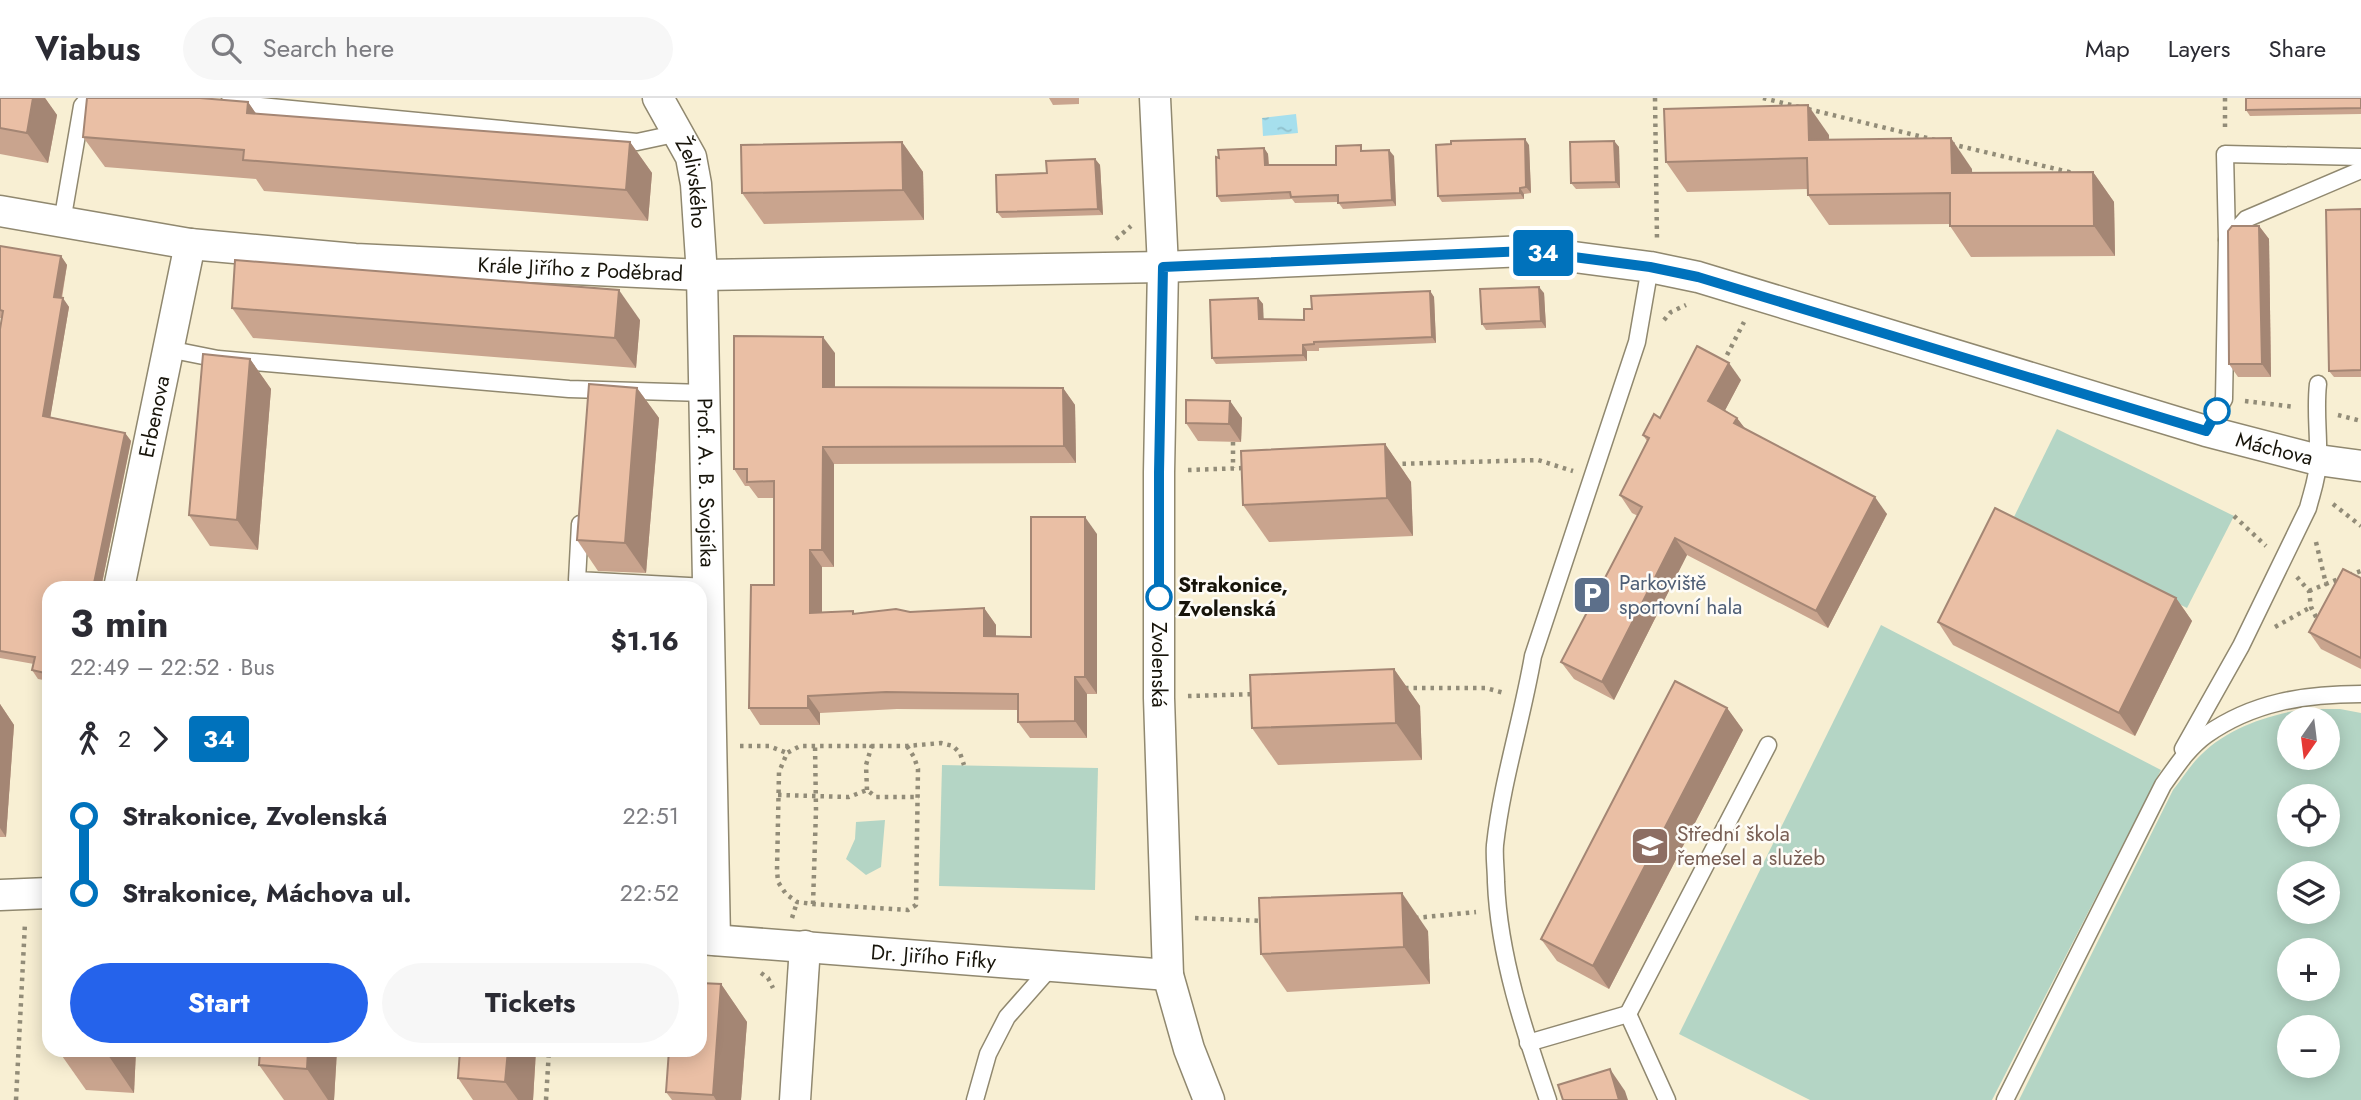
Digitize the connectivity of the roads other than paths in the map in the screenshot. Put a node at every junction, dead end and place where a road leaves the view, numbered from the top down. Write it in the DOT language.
graph roads {
  1 [pos="89,98"];
  2 [pos="658,98"];
  3 [pos="1155,98"];
  4 [pos="213,102"];
  5 [pos="678,133"];
  6 [pos="2361,157"];
  7 [pos="2361,170"];
  8 [pos="0,211"];
  9 [pos="62,222"];
  10 [pos="2227,240"];
  11 [pos="190,244"];
  12 [pos="1654,254"];
  13 [pos="1163,267"];
  14 [pos="702,275"];
  15 [pos="168,349"];
  16 [pos="2318,384"];
  17 [pos="704,393"];
  18 [pos="2206,431"];
  19 [pos="2361,466"];
  20 [pos="2315,475"];
  21 [pos="581,512"];
  22 [pos="120,581"];
  23 [pos="596,581"];
  24 [pos="707,581"];
  25 [pos="707,587"];
  26 [pos="2361,694"];
  27 [pos="707,734"];
  28 [pos="1768,745"];
  29 [pos="2163,785"];
  30 [pos="42,893"];
  31 [pos="0,895"];
  32 [pos="708,939"];
  33 [pos="805,946"];
  34 [pos="1051,967"];
  35 [pos="1168,975"];
  36 [pos="1628,1014"];
  37 [pos="1528,1043"];
  38 [pos="795,1100"];
  39 [pos="975,1100"];
  40 [pos="1209,1100"];
  41 [pos="1548,1100"];
  42 [pos="1667,1100"];
  43 [pos="2005,1100"];
  1 -- 9 [label="lane"];
  2 -- 5 [label="street, Želivského"];
  3 -- 13 [label="street, Zvolenská"];
  4 -- 5 [label="lane"];
  5 -- 14 [label="street, Želivského"];
  6 -- 10 [label="lane"];
  7 -- 10 [label="lane"];
  8 -- 9 [label="street, Krále Jiřího z Poděbrad"];
  9 -- 11 [label="street, Krále Jiřího z Poděbrad"];
  10 -- 18 [label="lane"];
  11 -- 14 [label="street, Krále Jiřího z Poděbrad"];
  11 -- 15 [label="street, Erbenova"];
  12 -- 13 [label="street, Máchova"];
  12 -- 18 [label="street, Máchova"];
  12 -- 37 [label="lane"];
  13 -- 14 [label="street, Krále Jiřího z Poděbrad"];
  13 -- 35 [label="street, Zvolenská"];
  14 -- 17 [label="street, Prof. A. B. Svojsíka"];
  15 -- 17 [label="lane"];
  15 -- 22 [label="street, Erbenova"];
  16 -- 20 [label="lane"];
  17 -- 24 [label="street, Prof. A. B. Svojsíka"];
  18 -- 20 [label="street, Máchova"];
  19 -- 20 [label="street, Máchova"];
  20 -- 29 [label="lane"];
  21 -- 23 [label="lane"];
  25 -- 27 [label="street, Prof. A. B. Svojsíka"];
  26 -- 29 [label="lane"];
  27 -- 32 [label="street, Prof. A. B. Svojsíka"];
  28 -- 36 [label="lane"];
  29 -- 43 [label="lane"];
  30 -- 31 [label="street"];
  32 -- 33 [label="street, Dr. Jiřího Fifky"];
  33 -- 34 [label="street, Dr. Jiřího Fifky"];
  33 -- 38 [label="street"];
  34 -- 35 [label="street, Dr. Jiřího Fifky"];
  34 -- 39 [label="lane"];
  35 -- 40 [label="street, Zvolenská"];
  36 -- 37 [label="lane"];
  36 -- 42 [label="lane"];
  37 -- 41 [label="lane"];
}
